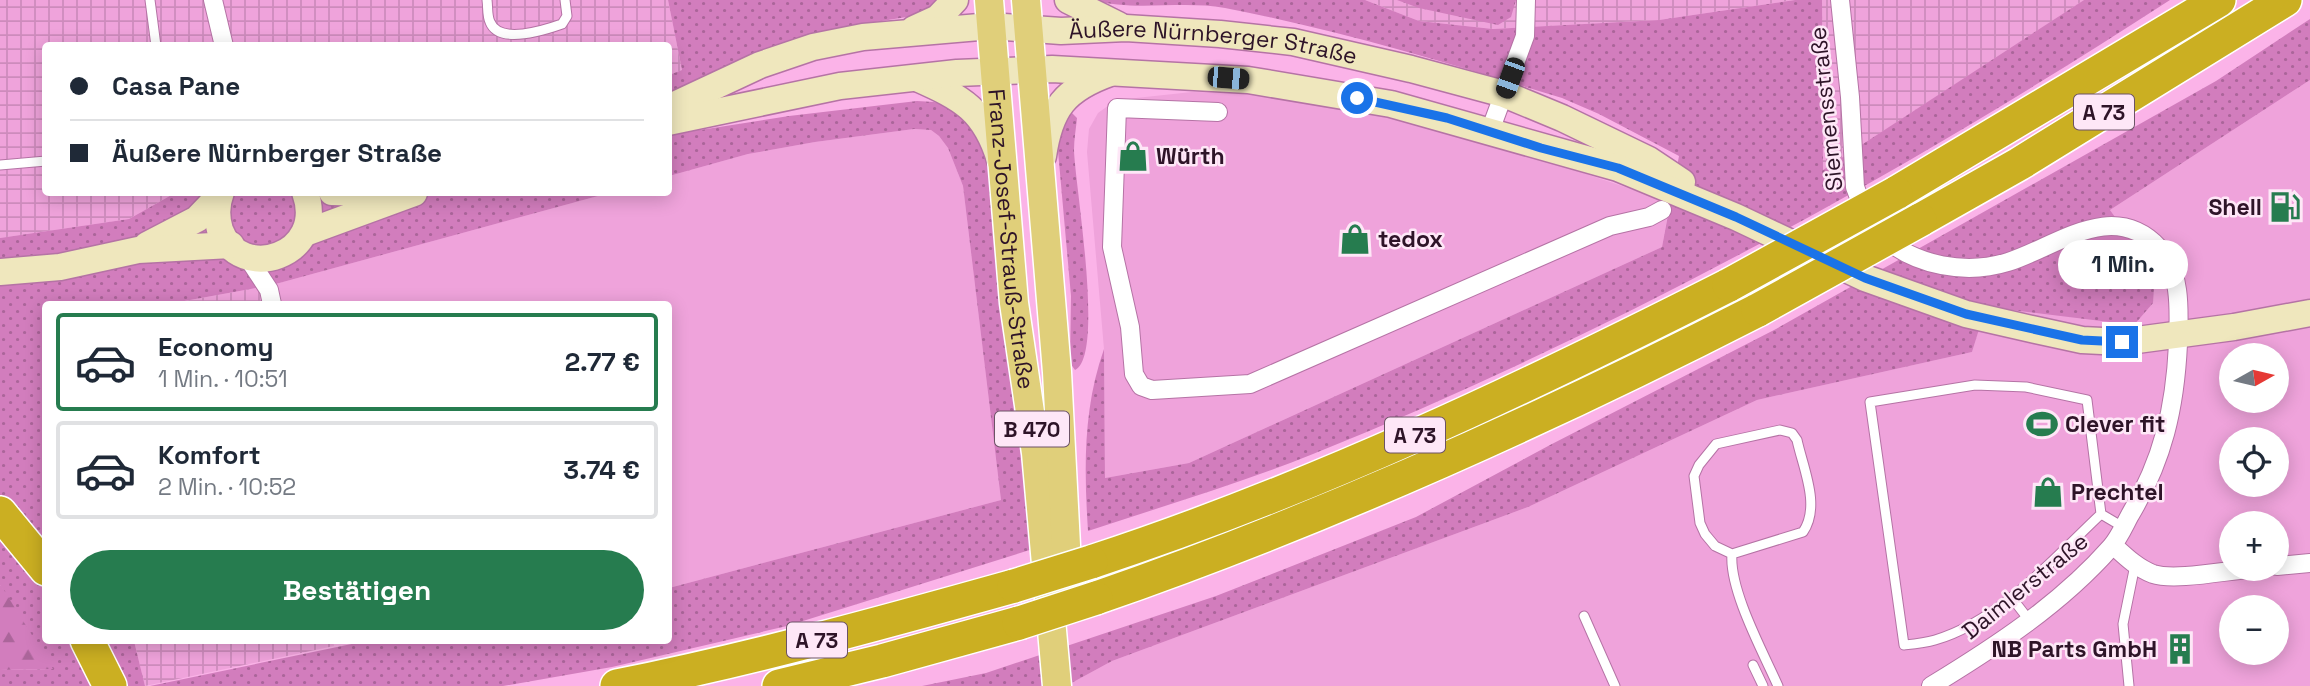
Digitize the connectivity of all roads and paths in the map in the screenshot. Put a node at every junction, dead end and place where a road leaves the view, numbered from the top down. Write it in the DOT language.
graph roads {
  1 [pos="150,0"];
  2 [pos="212,0"];
  3 [pos="486,0"];
  4 [pos="565,0"];
  5 [pos="955,0"];
  6 [pos="1068,0"];
  7 [pos="1526,0"];
  8 [pos="1840,0"];
  9 [pos="2219,0"];
  10 [pos="2285,0"];
  11 [pos="990,13"];
  12 [pos="1027,14"];
  13 [pos="1126,28"];
  14 [pos="907,33"];
  15 [pos="155,42"];
  16 [pos="223,42"];
  17 [pos="1032,69"];
  18 [pos="995,71"];
  19 [pos="1115,71"];
  20 [pos="916,77"];
  21 [pos="1504,94"];
  22 [pos="672,106"];
  23 [pos="1218,112"];
  24 [pos="672,121"];
  25 [pos="1490,131"];
  26 [pos="42,161"];
  27 [pos="0,165"];
  28 [pos="1041,170"];
  29 [pos="1003,173"];
  30 [pos="218,196"];
  31 [pos="219,196"];
  32 [pos="306,196"];
  33 [pos="407,196"];
  34 [pos="1662,210"];
  35 [pos="1736,217"];
  36 [pos="305,233"];
  37 [pos="138,250"];
  38 [pos="238,250"];
  39 [pos="284,254"];
  40 [pos="0,272"];
  41 [pos="271,297"];
  42 [pos="2310,313"];
  43 [pos="2178,335"];
  44 [pos="0,513"];
  45 [pos="2101,513"];
  46 [pos="2123,527"];
  47 [pos="2113,545"];
  48 [pos="1732,554"];
  49 [pos="2310,563"];
  50 [pos="42,564"];
  51 [pos="2135,565"];
  52 [pos="2289,565"];
  53 [pos="2219,572"];
  54 [pos="2012,598"];
  55 [pos="1584,615"];
  56 [pos="2029,620"];
  57 [pos="1019,623"];
  58 [pos="89,644"];
  59 [pos="1754,665"];
  60 [pos="110,686"];
  61 [pos="617,686"];
  62 [pos="779,686"];
  63 [pos="877,686"];
  64 [pos="1056,686"];
  65 [pos="1075,686"];
  66 [pos="1615,686"];
  67 [pos="1763,686"];
  68 [pos="1778,686"];
  69 [pos="1931,686"];
  70 [pos="2129,686"];
  1 -- 15 [label="lane"];
  2 -- 16 [label="street"];
  3 -- 4 [label="lane"];
  5 -- 14 [label="main road"];
  6 -- 13 [label="main road"];
  7 -- 21 [label="street"];
  8 -- 43 [label="street, Siemensstraße"];
  9 -- 61 [label="highway, A 73, bridge"];
  10 -- 57 [label="highway, A 73, bridge"];
  11 -- 12 [label="main road, Äußere Nürnberger Straße"];
  11 -- 14 [label="main road, Äußere Nürnberger Straße"];
  11 -- 18 [label="main road, Franz-Josef-Strauß-Straße / B 470"];
  12 -- 13 [label="main road, Äußere Nürnberger Straße"];
  12 -- 17 [label="main road, Franz-Josef-Strauß-Straße / B 470"];
  13 -- 21 [label="main road, Äußere Nürnberger Straße"];
  14 -- 22 [label="main road, Äußere Nürnberger Straße"];
  17 -- 18 [label="main road, Äußere Nürnberger Straße"];
  17 -- 19 [label="main road, Äußere Nürnberger Straße"];
  17 -- 28 [label="main road, Franz-Josef-Strauß-Straße / B 470"];
  18 -- 20 [label="main road, Äußere Nürnberger Straße"];
  18 -- 29 [label="main road, Franz-Josef-Strauß-Straße / B 470"];
  19 -- 25 [label="main road, Äußere Nürnberger Straße"];
  19 -- 28 [label="main road"];
  20 -- 24 [label="main road, Äußere Nürnberger Straße"];
  20 -- 29 [label="main road"];
  21 -- 25 [label="street"];
  21 -- 35 [label="main road, Äußere Nürnberger Straße"];
  23 -- 34 [label="street"];
  25 -- 35 [label="main road, Äußere Nürnberger Straße"];
  26 -- 27 [label="lane"];
  28 -- 65 [label="main road, Franz-Josef-Strauß-Straße / B 470"];
  29 -- 64 [label="main road, Franz-Josef-Strauß-Straße / B 470"];
  30 -- 37 [label="main road"];
  31 -- 38 [label="main road"];
  32 -- 36 [label="main road"];
  33 -- 36 [label="main road"];
  35 -- 43 [label="main road, Äußere Nürnberger Straße"];
  36 -- 39 [label="main road"];
  37 -- 38 [label="main road"];
  37 -- 40 [label="main road"];
  38 -- 39 [label="main road"];
  38 -- 41 [label="street"];
  39 -- 41 [label="street"];
  42 -- 43 [label="main road, Äußere Nürnberger Straße"];
  43 -- 46 [label="street, Daimlerstraße"];
  44 -- 50 [label="highway"];
  45 -- 46 [label="lane"];
  45 -- 54 [label="lane"];
  45 -- 54 [label="lane"];
  46 -- 47 [label="street, Daimlerstraße"];
  47 -- 51 [label="street, Daimlerstraße"];
  47 -- 56 [label="street, Daimlerstraße"];
  48 -- 48 [label="lane"];
  48 -- 68 [label="lane"];
  49 -- 52 [label="street"];
  51 -- 53 [label="street, Daimlerstraße"];
  51 -- 70 [label="lane"];
  54 -- 56 [label="lane"];
  55 -- 66 [label="lane"];
  56 -- 69 [label="street, Daimlerstraße"];
  57 -- 62 [label="highway, A 73"];
  57 -- 63 [label="highway"];
  58 -- 60 [label="highway"];
  59 -- 67 [label="lane"];
}
